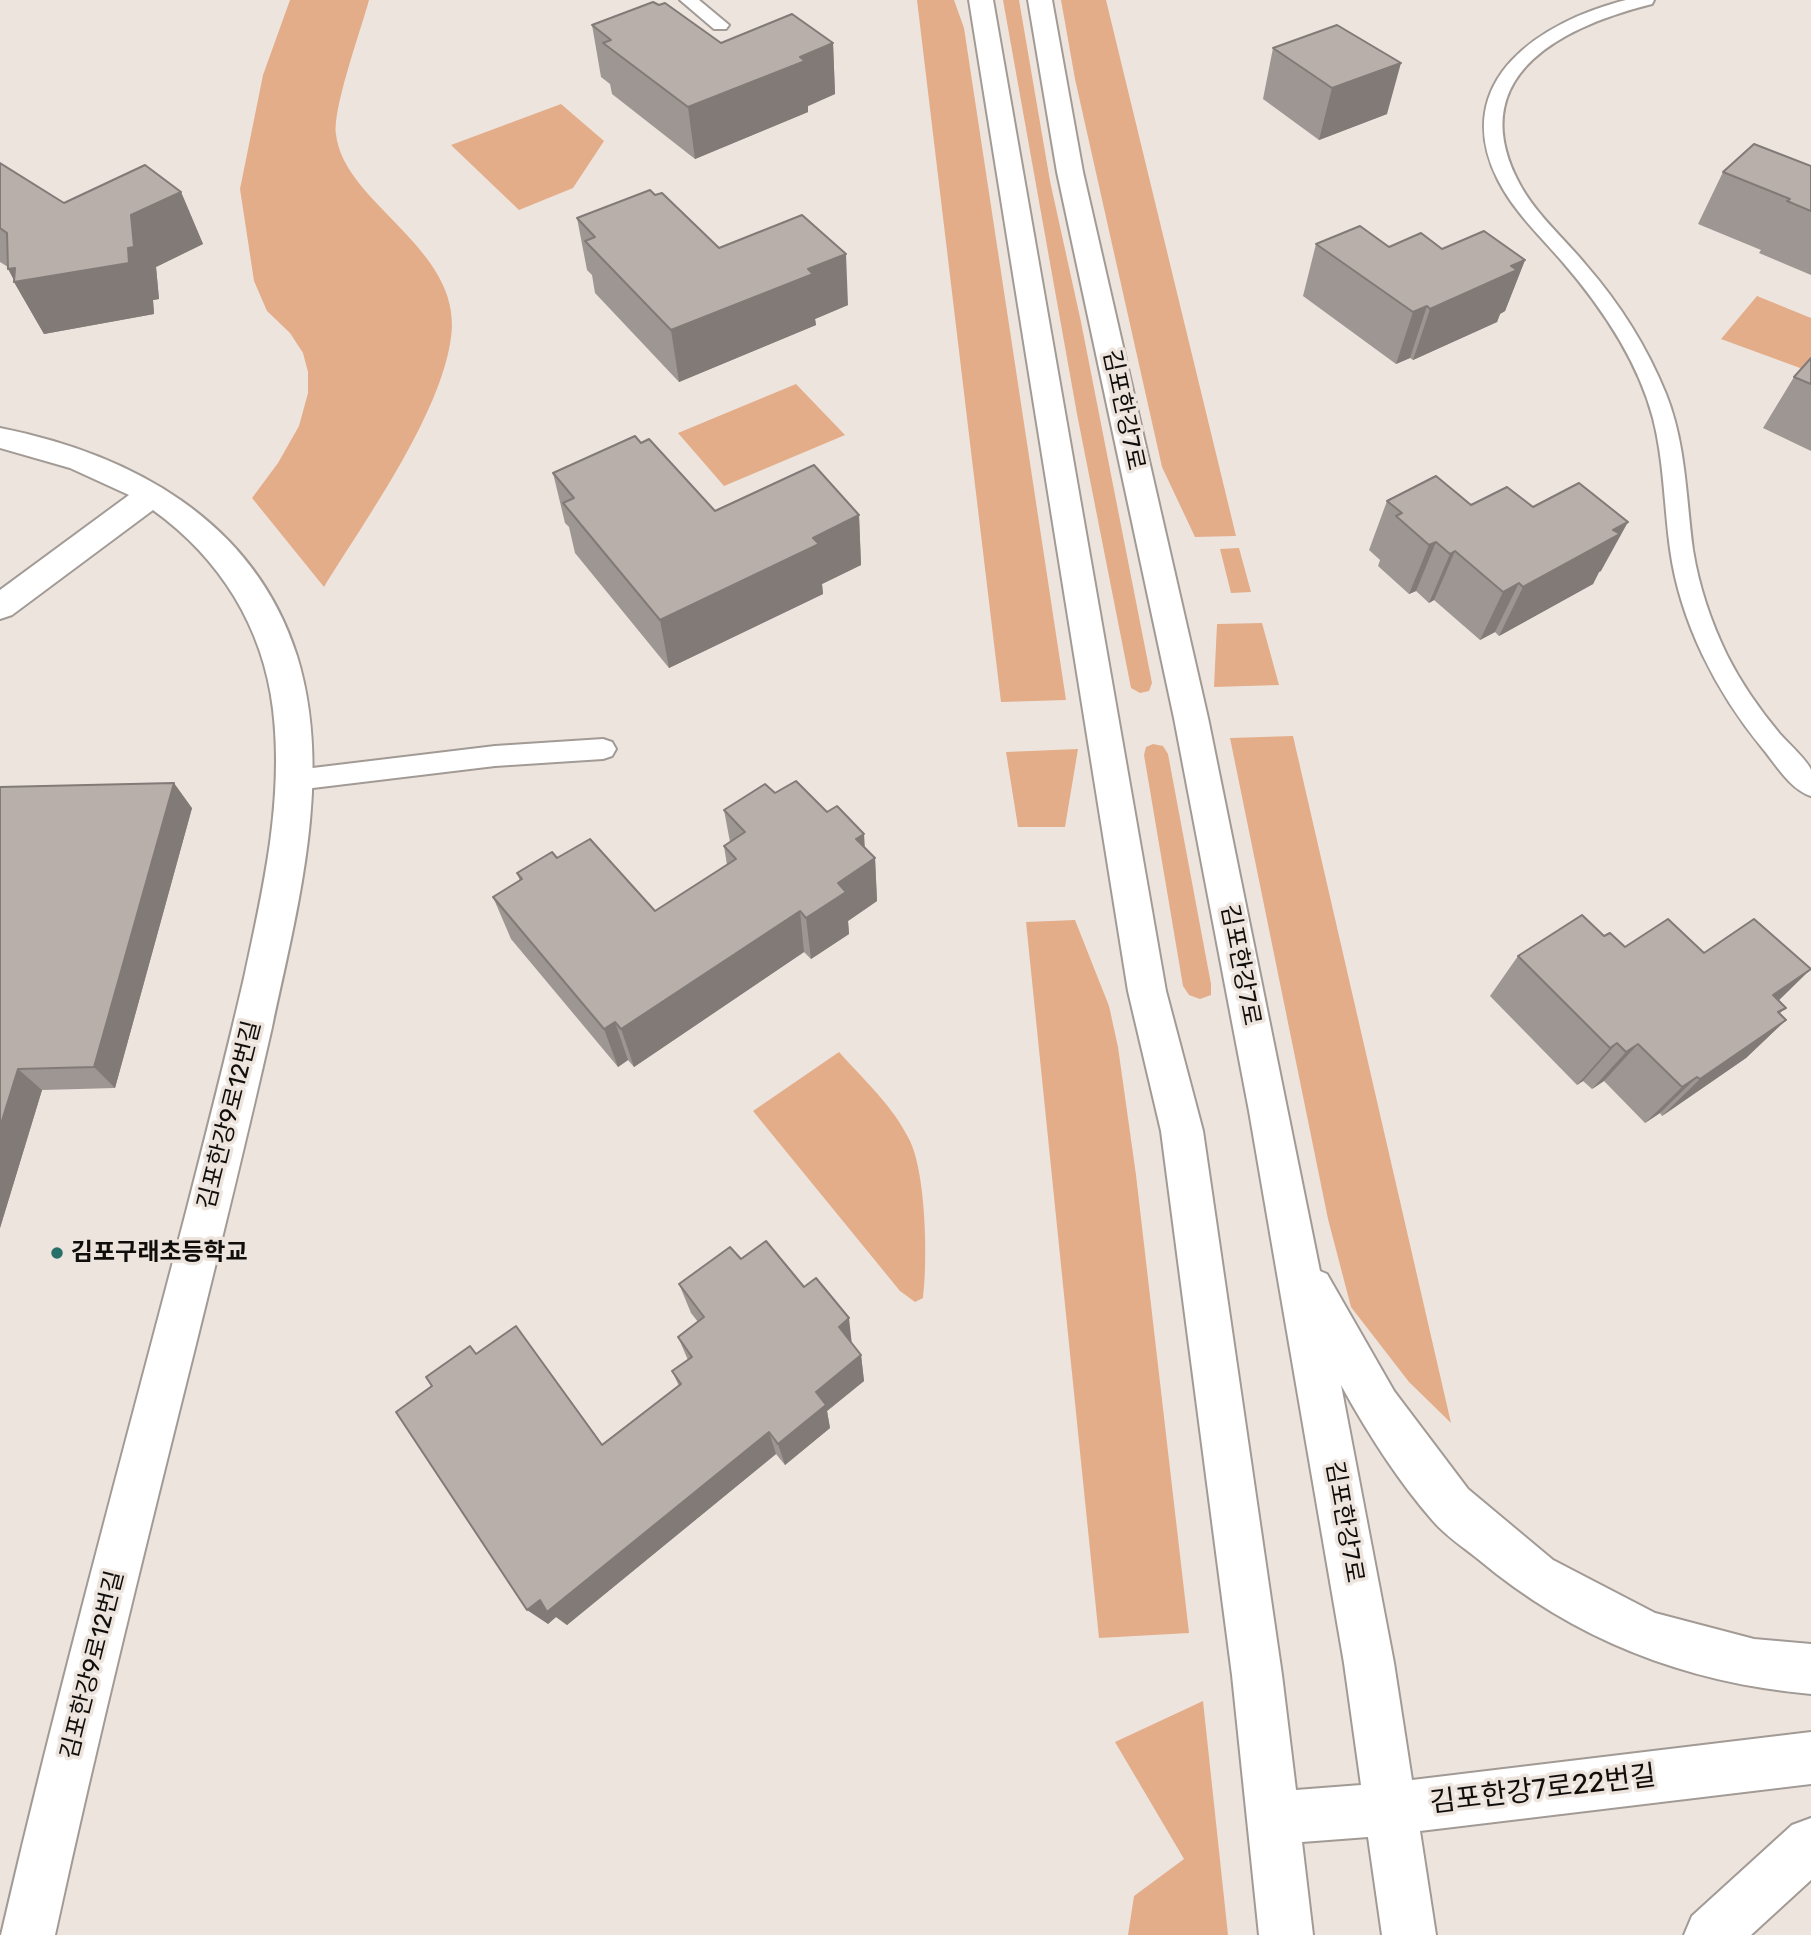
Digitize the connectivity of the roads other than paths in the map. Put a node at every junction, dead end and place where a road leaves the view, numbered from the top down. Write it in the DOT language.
graph roads {
  1 [pos="688,0"];
  2 [pos="981,0"];
  3 [pos="1040,0"];
  4 [pos="1646,0"];
  5 [pos="720,25"];
  6 [pos="0,439"];
  7 [pos="151,495"];
  8 [pos="0,607"];
  9 [pos="603,749"];
  10 [pos="296,780"];
  11 [pos="1811,786"];
  12 [pos="1296,1261"];
  13 [pos="1811,1669"];
  14 [pos="1811,1758"];
  15 [pos="1390,1809"];
  16 [pos="1274,1818"];
  17 [pos="1811,1844"];
  18 [pos="27,1935"];
  19 [pos="1286,1935"];
  20 [pos="1409,1935"];
  21 [pos="1711,1935"];
  1 -- 5 [label="lane"];
  2 -- 16 [label="main road"];
  3 -- 12 [label="main road, 김포한강7로"];
  4 -- 11 [label="lane"];
  6 -- 7 [label="main road, 김포한강9로12번길"];
  7 -- 8 [label="main road"];
  7 -- 10 [label="main road, 김포한강9로12번길"];
  9 -- 10 [label="lane"];
  10 -- 18 [label="main road, 김포한강9로12번길"];
  12 -- 13 [label="main road"];
  12 -- 15 [label="main road, 김포한강7로"];
  14 -- 15 [label="main road, 김포한강7로22번길"];
  15 -- 16 [label="main road, 김포한강7로22번길"];
  15 -- 20 [label="main road, 김포한강7로"];
  16 -- 19 [label="main road"];
  17 -- 21 [label="main road"];
}
